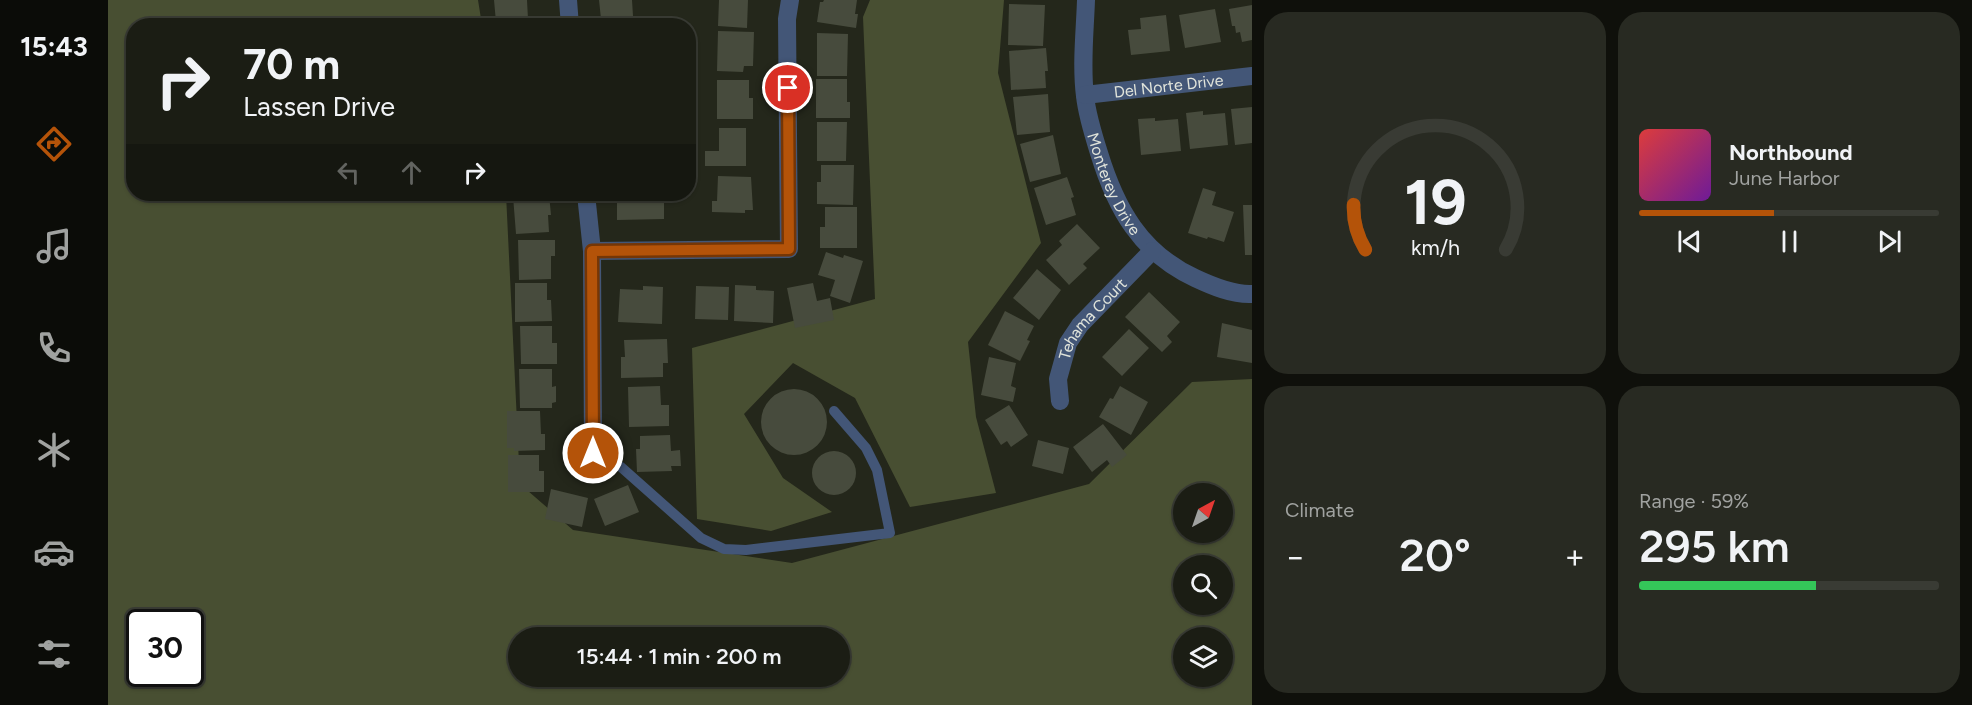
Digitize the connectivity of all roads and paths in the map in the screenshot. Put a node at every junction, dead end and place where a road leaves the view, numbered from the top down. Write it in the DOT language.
graph roads {
  1 [pos="568,0"];
  2 [pos="790,0"];
  3 [pos="1086,0"];
  4 [pos="569,18"];
  5 [pos="1252,76"];
  6 [pos="1085,95"];
  7 [pos="587,201"];
  8 [pos="592,251"];
  9 [pos="1152,251"];
  10 [pos="1252,294"];
  11 [pos="1060,401"];
  12 [pos="834,411"];
  13 [pos="593,453"];
  1 -- 4 [label="street"];
  2 -- 8 [label="street"];
  3 -- 6 [label="street, Monterey Drive"];
  5 -- 6 [label="street, Del Norte Drive"];
  6 -- 9 [label="street, Monterey Drive"];
  7 -- 8 [label="street"];
  8 -- 13 [label="street"];
  9 -- 10 [label="street, Monterey Drive"];
  9 -- 11 [label="street, Tehama Court"];
  12 -- 13 [label="lane"];
}
